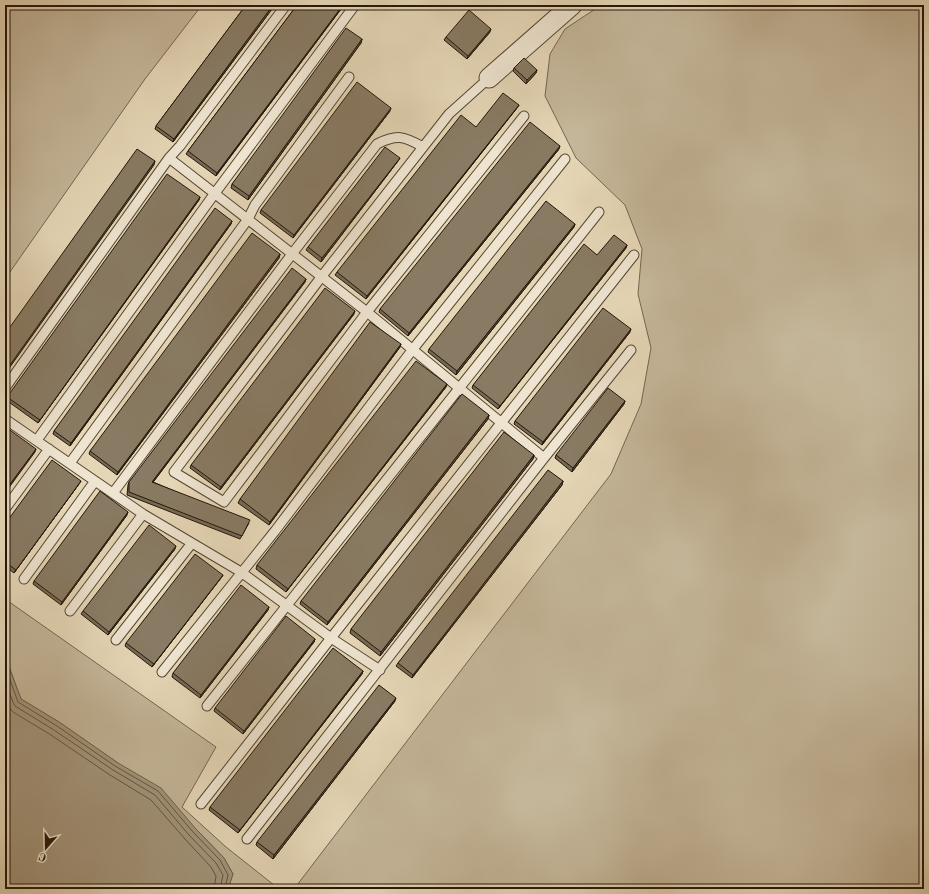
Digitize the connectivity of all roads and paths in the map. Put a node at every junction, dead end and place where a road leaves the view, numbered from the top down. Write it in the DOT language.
graph roads {
  1 [pos="286,5"];
  2 [pos="355,5"];
  3 [pos="572,5"];
  4 [pos="349,77"];
  5 [pos="490,78"];
  6 [pos="524,116"];
  7 [pos="423,147"];
  8 [pos="169,158"];
  9 [pos="565,159"];
  10 [pos="215,193"];
  11 [pos="600,212"];
  12 [pos="248,219"];
  13 [pos="292,254"];
  14 [pos="634,255"];
  15 [pos="322,276"];
  16 [pos="367,312"];
  17 [pos="413,349"];
  18 [pos="631,350"];
  19 [pos="459,387"];
  20 [pos="5,388"];
  21 [pos="5,418"];
  22 [pos="501,422"];
  23 [pos="37,440"];
  24 [pos="49,449"];
  25 [pos="544,458"];
  26 [pos="70,464"];
  27 [pos="95,481"];
  28 [pos="113,493"];
  29 [pos="5,509"];
  30 [pos="143,514"];
  31 [pos="192,543"];
  32 [pos="241,572"];
  33 [pos="24,579"];
  34 [pos="285,605"];
  35 [pos="70,610"];
  36 [pos="331,638"];
  37 [pos="116,640"];
  38 [pos="380,670"];
  39 [pos="162,672"];
  40 [pos="207,706"];
  41 [pos="201,804"];
  42 [pos="247,839"];
  1 -- 8 [label="lane"];
  2 -- 10 [label="lane"];
  3 -- 5 [label="street"];
  4 -- 12 [label="lane"];
  5 -- 7 [label="lane"];
  6 -- 16 [label="lane"];
  7 -- 13 [label="lane"];
  7 -- 15 [label="lane"];
  8 -- 10 [label="lane"];
  8 -- 20 [label="lane"];
  9 -- 17 [label="lane"];
  10 -- 12 [label="lane"];
  10 -- 23 [label="lane"];
  11 -- 19 [label="lane"];
  12 -- 13 [label="lane"];
  12 -- 26 [label="lane"];
  13 -- 15 [label="lane"];
  13 -- 28 [label="lane"];
  14 -- 22 [label="lane"];
  15 -- 16 [label="lane"];
  15 -- 16 [label="lane"];
  16 -- 17 [label="lane"];
  17 -- 19 [label="lane"];
  17 -- 32 [label="lane"];
  18 -- 25 [label="lane"];
  19 -- 22 [label="lane"];
  19 -- 34 [label="lane"];
  21 -- 23 [label="lane"];
  22 -- 25 [label="lane"];
  22 -- 36 [label="lane"];
  23 -- 24 [label="lane"];
  24 -- 26 [label="lane"];
  24 -- 29 [label="lane"];
  25 -- 38 [label="lane"];
  26 -- 27 [label="lane"];
  27 -- 28 [label="lane"];
  27 -- 33 [label="lane"];
  28 -- 30 [label="lane"];
  30 -- 31 [label="lane"];
  30 -- 35 [label="lane"];
  31 -- 32 [label="lane"];
  31 -- 37 [label="lane"];
  32 -- 34 [label="lane"];
  32 -- 39 [label="lane"];
  34 -- 36 [label="lane"];
  34 -- 40 [label="lane"];
  36 -- 38 [label="lane"];
  36 -- 41 [label="lane"];
  38 -- 42 [label="lane"];
}
